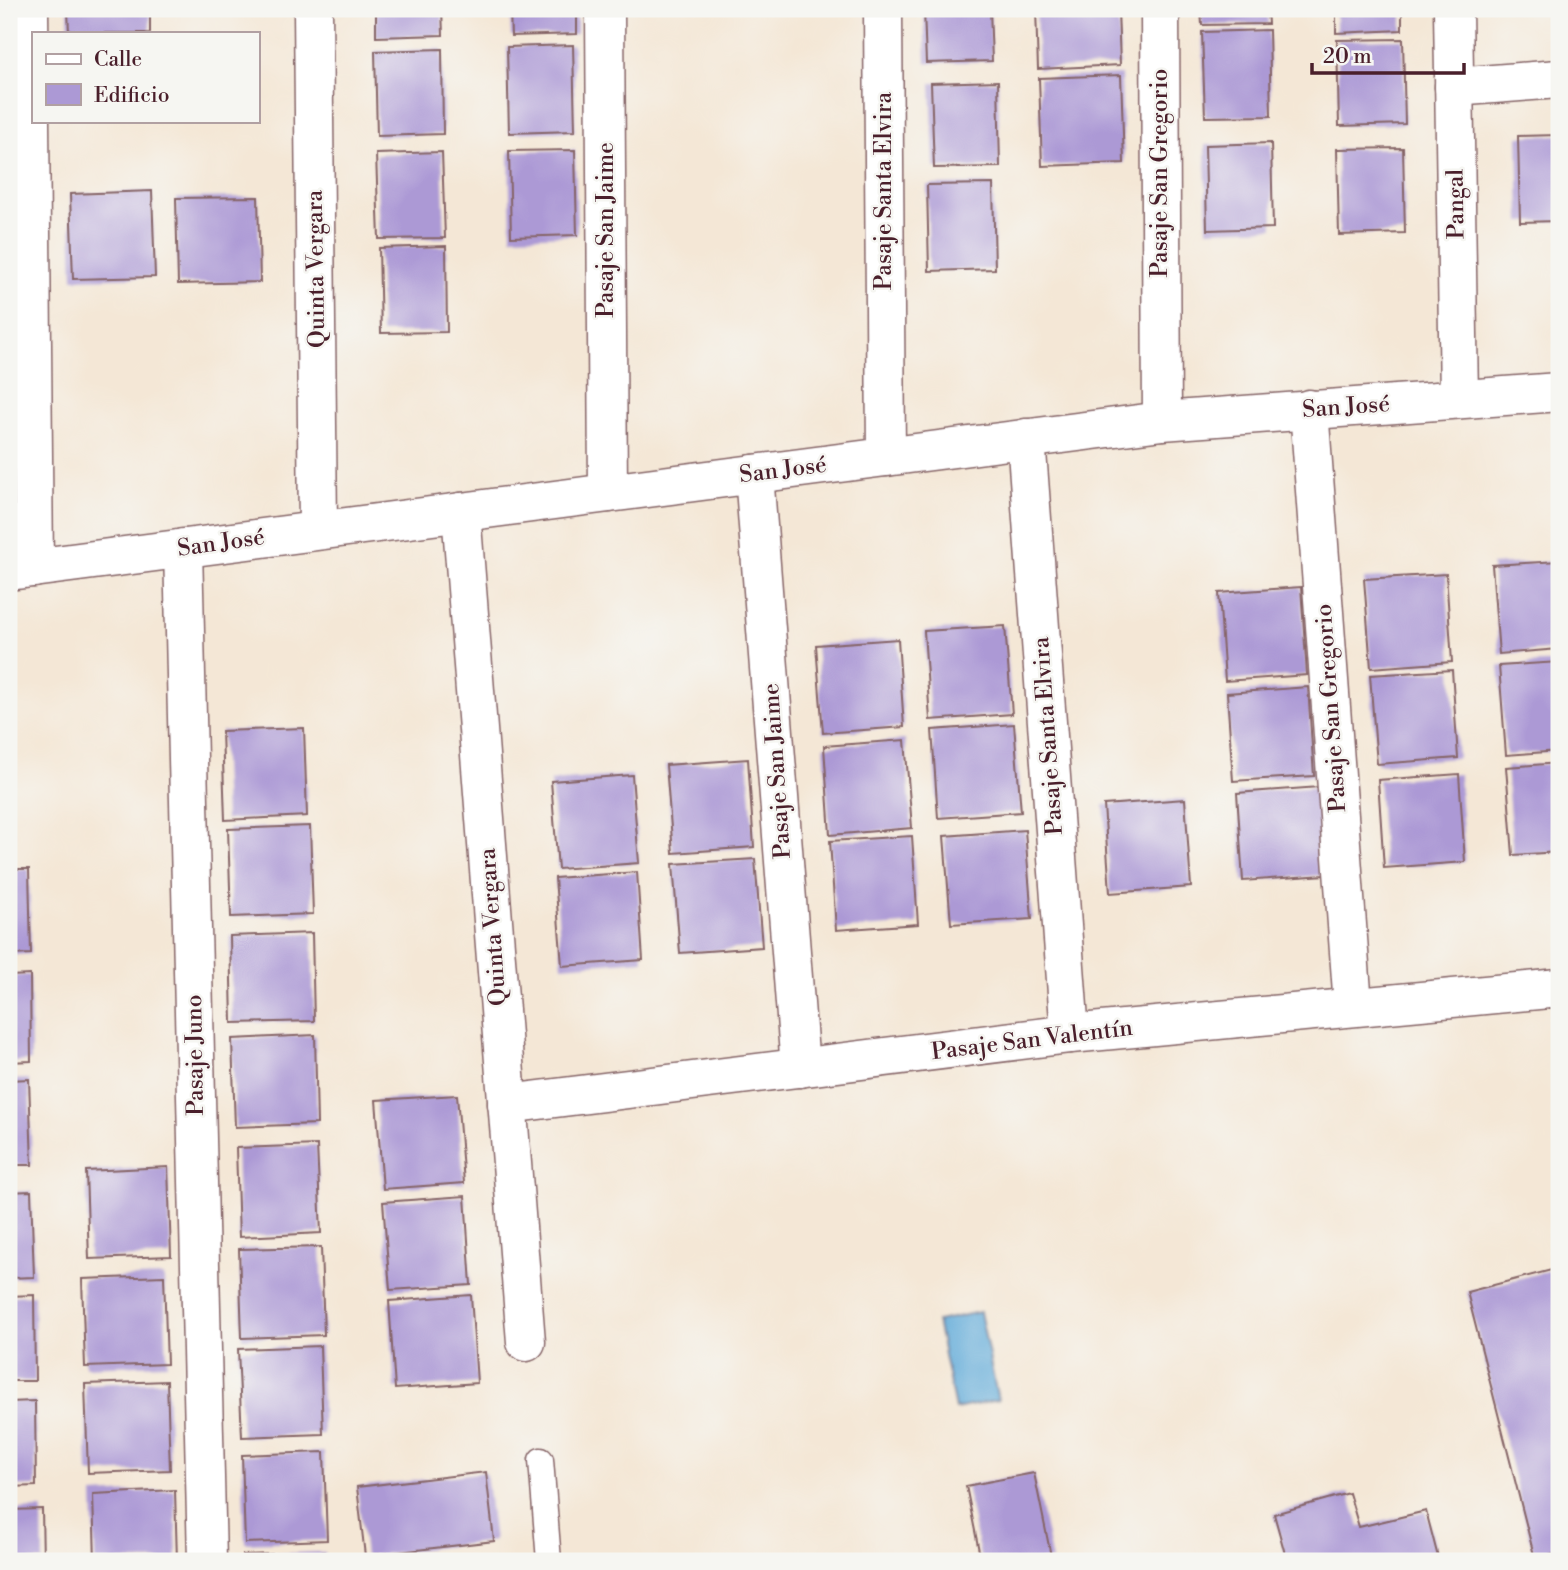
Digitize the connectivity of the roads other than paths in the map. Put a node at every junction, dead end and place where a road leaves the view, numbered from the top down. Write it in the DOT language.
graph roads {
  1 [pos="29,9"];
  2 [pos="313,9"];
  3 [pos="605,9"];
  4 [pos="883,9"];
  5 [pos="1160,9"];
  6 [pos="1453,9"];
  7 [pos="1559,79"];
  8 [pos="1454,87"];
  9 [pos="1559,392"];
  10 [pos="1459,399"];
  11 [pos="1309,409"];
  12 [pos="1161,421"];
  13 [pos="1026,438"];
  14 [pos="886,457"];
  15 [pos="754,474"];
  16 [pos="608,493"];
  17 [pos="461,512"];
  18 [pos="318,530"];
  19 [pos="183,548"];
  20 [pos="21,569"];
  21 [pos="1559,988"];
  22 [pos="1353,1006"];
  23 [pos="1070,1034"];
  24 [pos="800,1068"];
  25 [pos="507,1104"];
  26 [pos="526,1342"];
  27 [pos="541,1460"];
  28 [pos="207,1561"];
  29 [pos="550,1561"];
  1 -- 20 [label="street"];
  2 -- 18 [label="street, Quinta Vergara"];
  3 -- 16 [label="street, Pasaje San Jaime"];
  4 -- 14 [label="street, Pasaje Santa Elvira"];
  5 -- 12 [label="street, Pasaje San Gregorio"];
  6 -- 8 [label="street, Pangal"];
  7 -- 8 [label="street"];
  8 -- 10 [label="street, Pangal"];
  9 -- 10 [label="street, San José"];
  10 -- 11 [label="street, San José"];
  11 -- 12 [label="street, San José"];
  11 -- 22 [label="street, Pasaje San Gregorio"];
  12 -- 13 [label="street, San José"];
  13 -- 14 [label="street, San José"];
  13 -- 23 [label="street, Pasaje Santa Elvira"];
  14 -- 15 [label="street, San José"];
  15 -- 16 [label="street, San José"];
  15 -- 24 [label="street, Pasaje San Jaime"];
  16 -- 17 [label="street, San José"];
  17 -- 18 [label="street, San José"];
  17 -- 25 [label="street, Quinta Vergara"];
  18 -- 19 [label="street, San José"];
  19 -- 20 [label="street, San José"];
  19 -- 28 [label="street, Pasaje Juno"];
  21 -- 22 [label="street, Pasaje San Valentín"];
  22 -- 23 [label="street, Pasaje San Valentín"];
  23 -- 24 [label="street, Pasaje San Valentín"];
  24 -- 25 [label="street, Pasaje San Valentín"];
  25 -- 26 [label="street, Quinta Vergara"];
  27 -- 29 [label="lane"];
}
